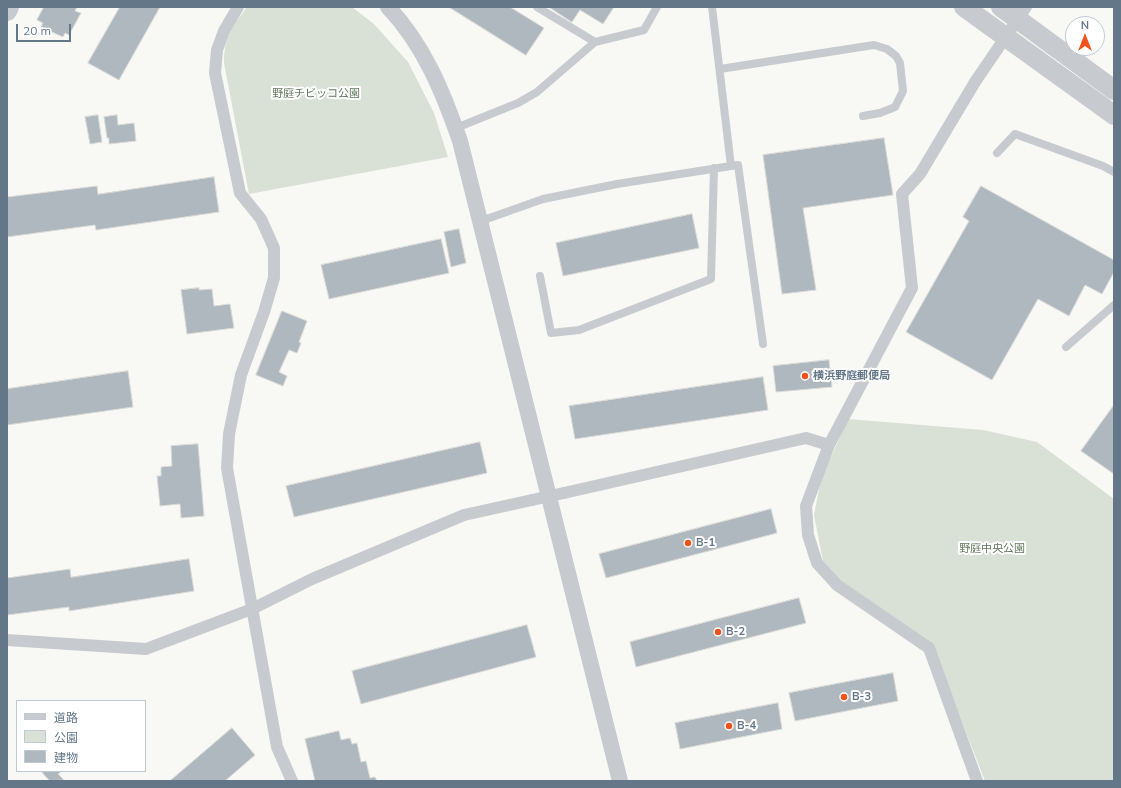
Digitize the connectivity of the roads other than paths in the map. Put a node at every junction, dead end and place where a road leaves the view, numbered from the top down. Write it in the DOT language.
graph roads {
  1 [pos="9,7"];
  2 [pos="238,7"];
  3 [pos="388,7"];
  4 [pos="537,7"];
  5 [pos="657,7"];
  6 [pos="712,7"];
  7 [pos="964,7"];
  8 [pos="1001,7"];
  9 [pos="1026,7"];
  10 [pos="7,11"];
  11 [pos="595,42"];
  12 [pos="720,68"];
  13 [pos="1114,90"];
  14 [pos="1114,115"];
  15 [pos="863,116"];
  16 [pos="456,128"];
  17 [pos="997,153"];
  18 [pos="731,166"];
  19 [pos="714,168"];
  20 [pos="1114,172"];
  21 [pos="480,221"];
  22 [pos="540,276"];
  23 [pos="1114,305"];
  24 [pos="763,344"];
  25 [pos="1066,347"];
  26 [pos="829,445"];
  27 [pos="252,609"];
  28 [pos="7,640"];
  29 [pos="292,781"];
  30 [pos="620,781"];
  31 [pos="977,781"];
  1 -- 10 [label="street"];
  2 -- 27 [label="street"];
  3 -- 16 [label="street"];
  4 -- 11 [label="lane"];
  5 -- 11 [label="lane"];
  6 -- 12 [label="lane"];
  7 -- 14 [label="street"];
  8 -- 13 [label="street"];
  9 -- 26 [label="street, bridge"];
  11 -- 16 [label="lane"];
  12 -- 15 [label="lane"];
  12 -- 18 [label="lane"];
  16 -- 21 [label="street"];
  17 -- 20 [label="lane"];
  18 -- 19 [label="lane"];
  18 -- 24 [label="lane"];
  19 -- 21 [label="lane"];
  19 -- 22 [label="lane"];
  21 -- 30 [label="street"];
  23 -- 25 [label="lane"];
  26 -- 27 [label="street, bridge"];
  26 -- 31 [label="street"];
  27 -- 28 [label="street"];
  27 -- 29 [label="street"];
}
